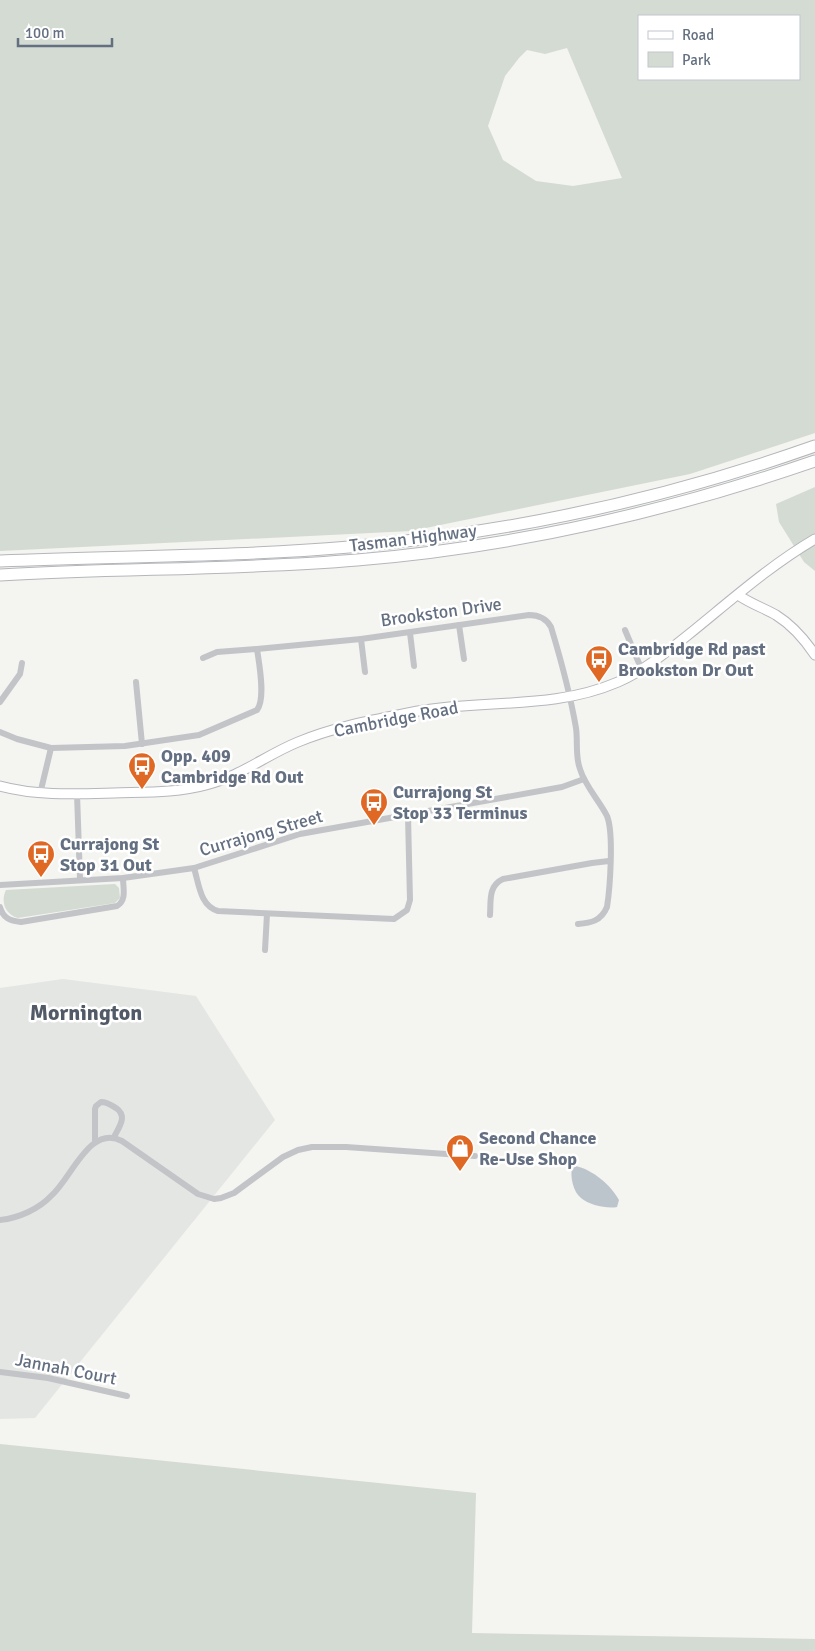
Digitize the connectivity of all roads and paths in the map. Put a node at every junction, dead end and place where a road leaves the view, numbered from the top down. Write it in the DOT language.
graph roads {
  1 [pos="815,446"];
  2 [pos="815,461"];
  3 [pos="815,539"];
  4 [pos="0,561"];
  5 [pos="0,575"];
  6 [pos="738,595"];
  7 [pos="459,626"];
  8 [pos="625,630"];
  9 [pos="410,633"];
  10 [pos="361,639"];
  11 [pos="257,649"];
  12 [pos="815,655"];
  13 [pos="203,658"];
  14 [pos="464,659"];
  15 [pos="22,663"];
  16 [pos="414,666"];
  17 [pos="641,668"];
  18 [pos="365,672"];
  19 [pos="136,682"];
  20 [pos="570,697"];
  21 [pos="0,702"];
  22 [pos="0,732"];
  23 [pos="142,744"];
  24 [pos="50,748"];
  25 [pos="584,779"];
  26 [pos="0,786"];
  27 [pos="40,794"];
  28 [pos="77,794"];
  29 [pos="408,816"];
  30 [pos="610,861"];
  31 [pos="194,868"];
  32 [pos="123,878"];
  33 [pos="80,879"];
  34 [pos="0,884"];
  35 [pos="0,907"];
  36 [pos="267,914"];
  37 [pos="490,915"];
  38 [pos="578,924"];
  39 [pos="265,950"];
  40 [pos="114,1137"];
  41 [pos="94,1142"];
  42 [pos="476,1156"];
  43 [pos="0,1220"];
  44 [pos="0,1372"];
  45 [pos="127,1396"];
  1 -- 4 [label="highway, Tasman Highway"];
  2 -- 5 [label="highway, Tasman Highway"];
  3 -- 6 [label="main road, Cambridge Road"];
  6 -- 12 [label="main road"];
  6 -- 17 [label="main road, Cambridge Road"];
  7 -- 9 [label="street, Brookston Drive"];
  7 -- 14 [label="street"];
  7 -- 20 [label="street, Brookston Drive"];
  8 -- 17 [label="street"];
  9 -- 10 [label="street, Brookston Drive"];
  9 -- 16 [label="street"];
  10 -- 11 [label="street, Brookston Drive"];
  10 -- 18 [label="street"];
  11 -- 13 [label="street, Brookston Drive"];
  11 -- 23 [label="street"];
  15 -- 21 [label="street"];
  17 -- 20 [label="main road, Cambridge Road"];
  19 -- 23 [label="street"];
  20 -- 25 [label="street"];
  20 -- 28 [label="main road, Cambridge Road"];
  22 -- 24 [label="street"];
  23 -- 24 [label="street"];
  24 -- 27 [label="street"];
  25 -- 29 [label="street, Currajong Street"];
  25 -- 30 [label="street"];
  26 -- 27 [label="main road, Cambridge Road"];
  27 -- 28 [label="main road, Cambridge Road"];
  28 -- 33 [label="street"];
  29 -- 31 [label="street, Currajong Street"];
  29 -- 36 [label="street"];
  30 -- 37 [label="street"];
  30 -- 38 [label="street"];
  31 -- 32 [label="street, Currajong Street"];
  31 -- 36 [label="street"];
  32 -- 33 [label="street, Currajong Street"];
  32 -- 35 [label="street"];
  33 -- 34 [label="street, Currajong Street"];
  36 -- 39 [label="street"];
  40 -- 41 [label="street"];
  40 -- 41 [label="street"];
  40 -- 42 [label="street"];
  41 -- 43 [label="street"];
  44 -- 45 [label="street, Jannah Court"];
}
